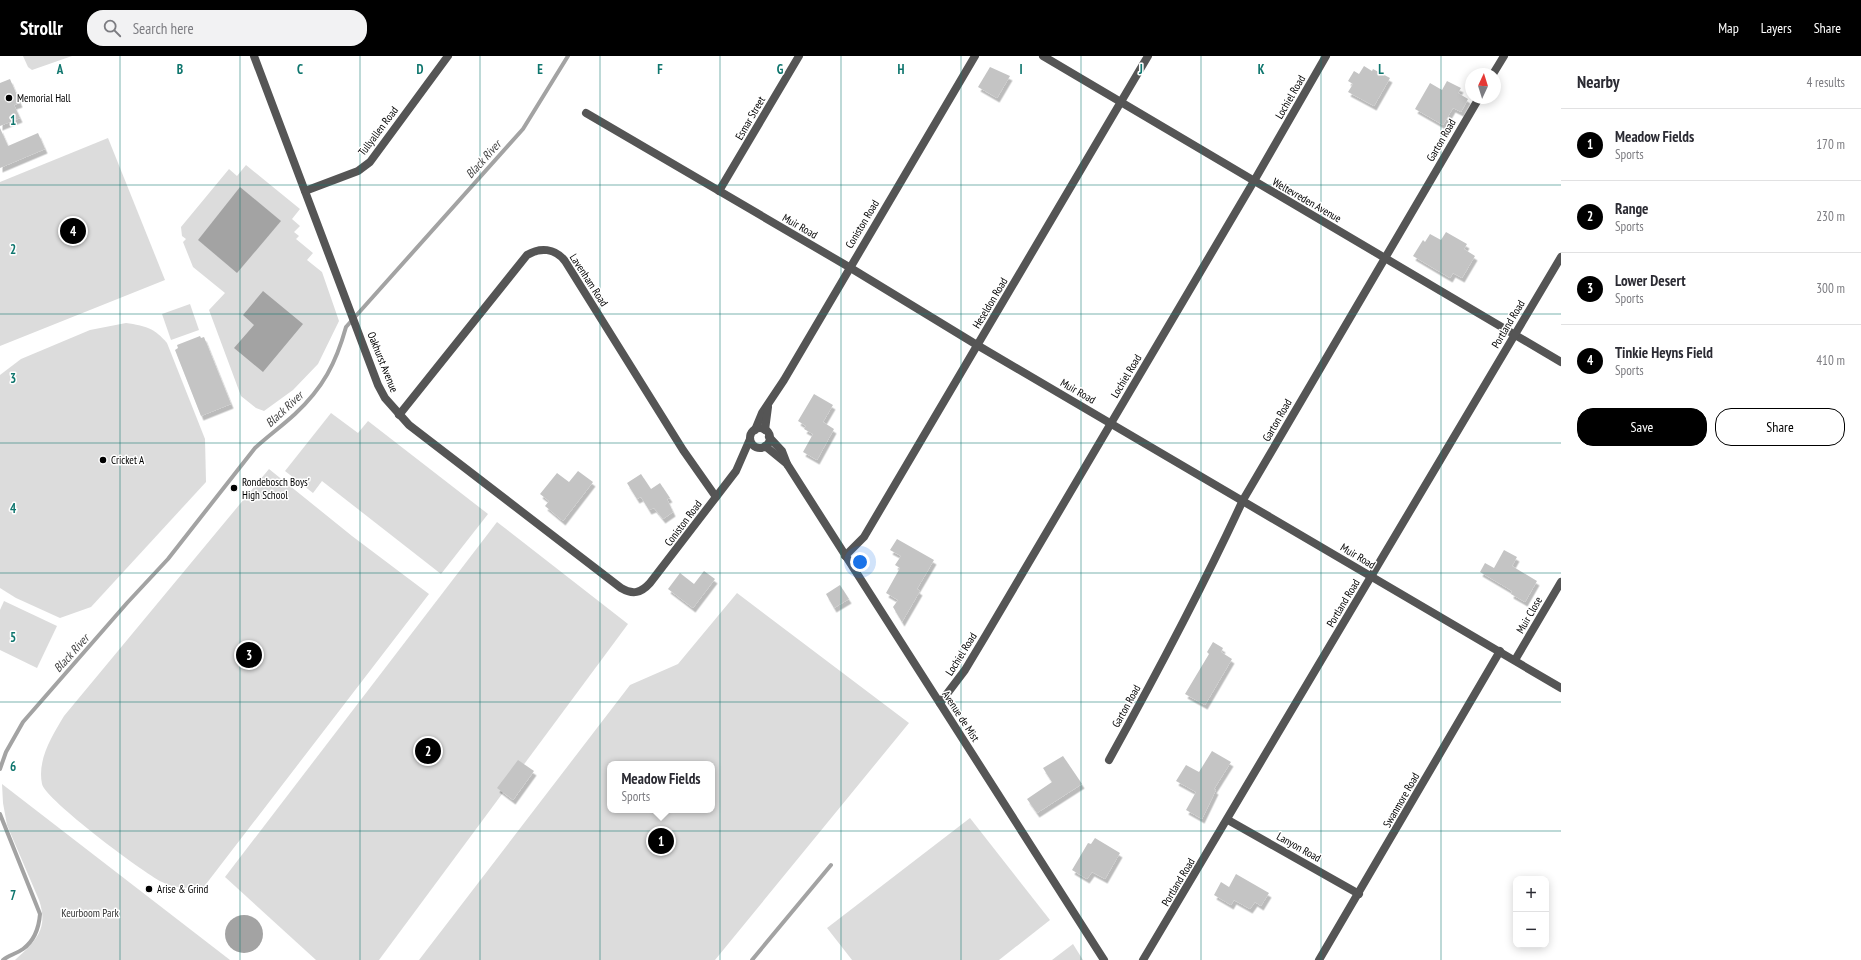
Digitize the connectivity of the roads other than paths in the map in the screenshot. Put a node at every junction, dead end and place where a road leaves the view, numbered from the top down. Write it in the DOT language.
graph roads {
  1 [pos="254,56"];
  2 [pos="437,56"];
  3 [pos="448,56"];
  4 [pos="799,56"];
  5 [pos="975,56"];
  6 [pos="1043,56"];
  7 [pos="1148,56"];
  8 [pos="1326,56"];
  9 [pos="1504,56"];
  10 [pos="442,63"];
  11 [pos="1497,68"];
  12 [pos="1121,102"];
  13 [pos="1475,104"];
  14 [pos="586,113"];
  15 [pos="1254,181"];
  16 [pos="305,191"];
  17 [pos="719,191"];
  18 [pos="1561,257"];
  19 [pos="1385,258"];
  20 [pos="849,267"];
  21 [pos="1515,335"];
  22 [pos="978,345"];
  23 [pos="1561,362"];
  24 [pos="769,404"];
  25 [pos="399,415"];
  26 [pos="1111,423"];
  27 [pos="755,430"];
  28 [pos="767,433"];
  29 [pos="750,439"];
  30 [pos="762,446"];
  31 [pos="740,463"];
  32 [pos="787,464"];
  33 [pos="716,497"];
  34 [pos="1243,500"];
  35 [pos="845,556"];
  36 [pos="1371,577"];
  37 [pos="1561,582"];
  38 [pos="638,592"];
  39 [pos="1500,651"];
  40 [pos="1515,660"];
  41 [pos="1561,688"];
  42 [pos="940,703"];
  43 [pos="1109,760"];
  44 [pos="1228,820"];
  45 [pos="1359,894"];
  46 [pos="1104,960"];
  47 [pos="1143,960"];
  48 [pos="1319,960"];
  1 -- 16 [label="street, Oakhurst Avenue"];
  2 -- 10 [label="street"];
  3 -- 10 [label="street, Tullyallen Road"];
  4 -- 17 [label="street, Esmar Street"];
  5 -- 20 [label="street, Coniston Road"];
  6 -- 12 [label="street, Weltevreden Avenue"];
  7 -- 12 [label="street, Heseldon Road"];
  8 -- 15 [label="street, Lochiel Road"];
  9 -- 11 [label="street"];
  10 -- 16 [label="street, Tullyallen Road"];
  12 -- 15 [label="street, Weltevreden Avenue"];
  12 -- 22 [label="street, Heseldon Road"];
  13 -- 19 [label="street, Garton Road"];
  14 -- 17 [label="street, Muir Road"];
  15 -- 19 [label="street, Weltevreden Avenue"];
  15 -- 26 [label="street, Lochiel Road"];
  16 -- 25 [label="street, Oakhurst Avenue"];
  17 -- 20 [label="street, Muir Road"];
  18 -- 21 [label="street, Portland Road"];
  19 -- 21 [label="street, Weltevreden Avenue"];
  19 -- 34 [label="street, Garton Road"];
  20 -- 22 [label="street, Muir Road"];
  20 -- 24 [label="street, Coniston Road"];
  21 -- 23 [label="street, Weltevreden Avenue"];
  21 -- 36 [label="street, Portland Road"];
  22 -- 26 [label="street, Muir Road"];
  22 -- 35 [label="street, Heseldon Road"];
  24 -- 27 [label="street, Coniston Road"];
  24 -- 28 [label="street, Coniston Road"];
  25 -- 33 [label="street, Lavenham Road"];
  25 -- 38 [label="street, Oakhurst Avenue"];
  26 -- 34 [label="street, Muir Road"];
  26 -- 42 [label="street, Lochiel Road"];
  27 -- 28 [label="street"];
  27 -- 29 [label="street"];
  28 -- 30 [label="street"];
  28 -- 32 [label="street, Avenue de Mist"];
  29 -- 30 [label="street"];
  29 -- 31 [label="street, Coniston Road"];
  30 -- 31 [label="street, Coniston Road"];
  30 -- 32 [label="street, Avenue de Mist"];
  31 -- 33 [label="street, Coniston Road"];
  32 -- 35 [label="street, Avenue de Mist"];
  33 -- 38 [label="street, Coniston Road"];
  34 -- 36 [label="street, Muir Road"];
  34 -- 43 [label="street, Garton Road"];
  35 -- 42 [label="street, Avenue de Mist"];
  36 -- 39 [label="street, Muir Road"];
  36 -- 44 [label="street, Portland Road"];
  37 -- 40 [label="street, Muir Close"];
  39 -- 40 [label="street, Muir Road"];
  39 -- 45 [label="street, Swanmore Road"];
  40 -- 41 [label="street, Muir Road"];
  42 -- 46 [label="street, Avenue de Mist"];
  44 -- 45 [label="street, Lanyon Road"];
  44 -- 47 [label="street, Portland Road"];
  45 -- 48 [label="street, Swanmore Road"];
}
